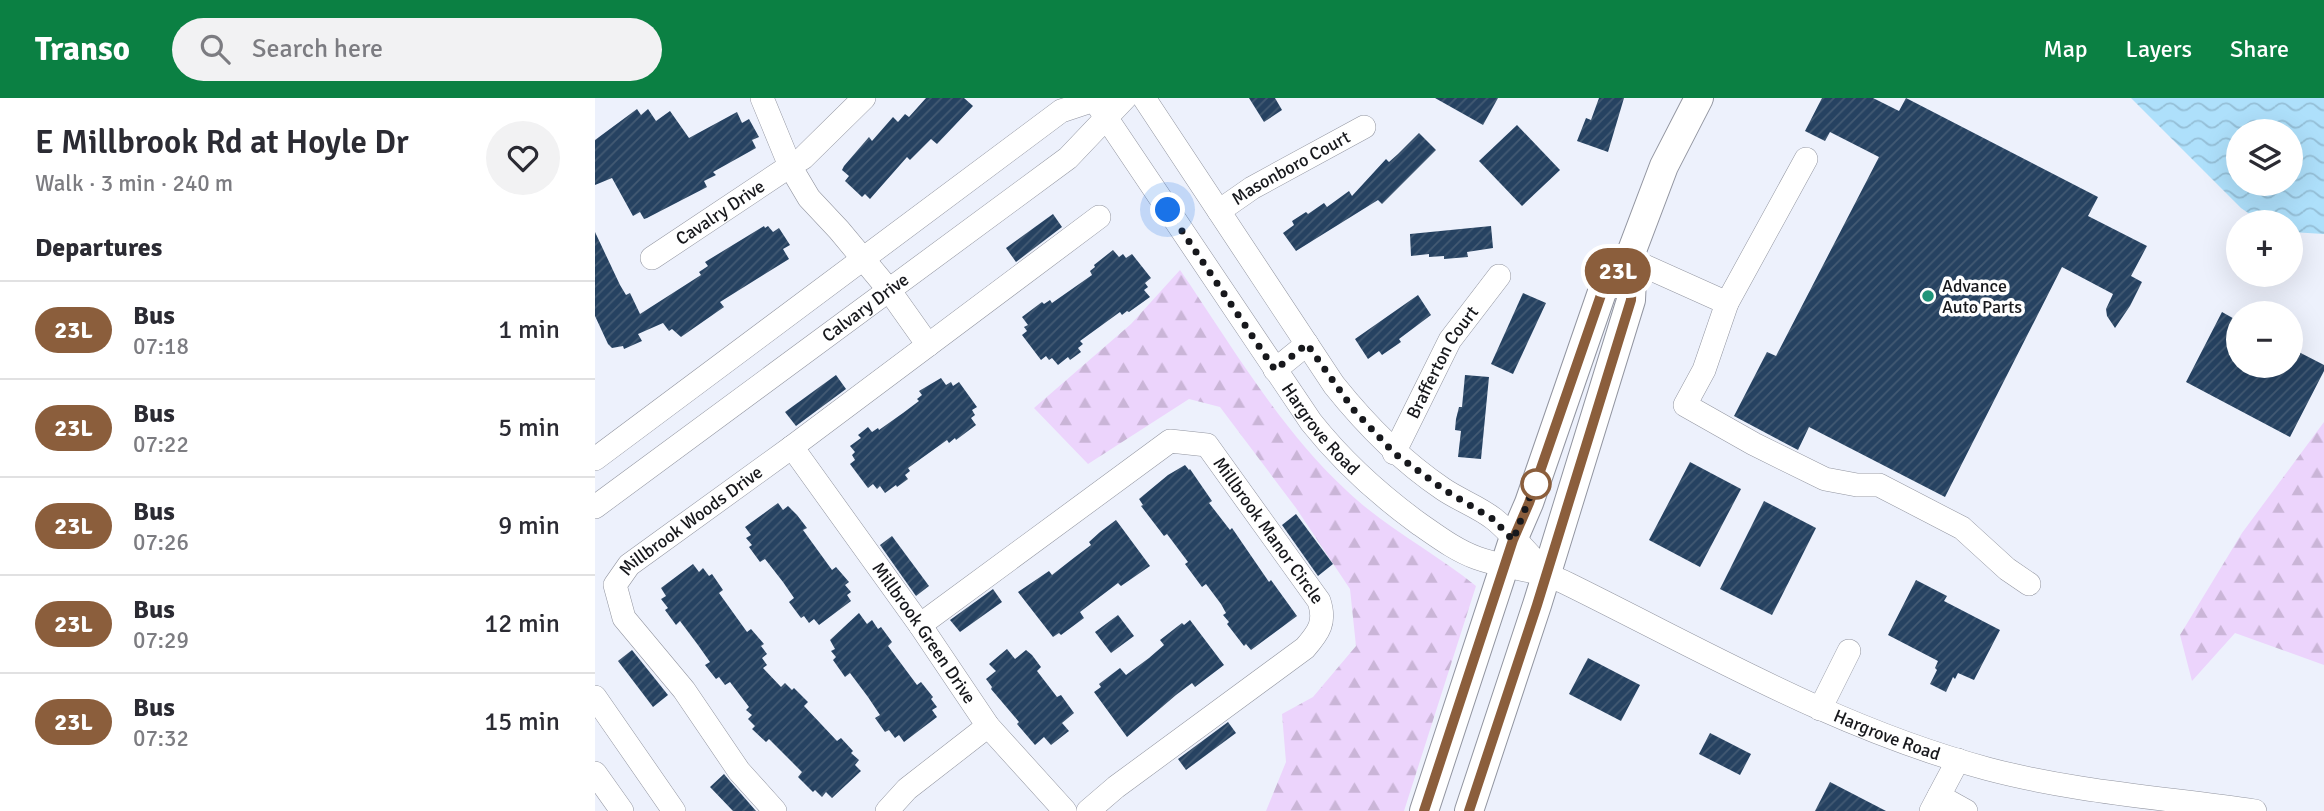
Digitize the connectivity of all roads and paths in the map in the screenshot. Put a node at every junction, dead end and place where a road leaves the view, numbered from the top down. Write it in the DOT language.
graph roads {
  1 [pos="761,98"];
  2 [pos="864,98"];
  3 [pos="1125,98"];
  4 [pos="1144,98"];
  5 [pos="1699,98"];
  6 [pos="1099,103"];
  7 [pos="1364,127"];
  8 [pos="1805,159"];
  9 [pos="790,166"];
  10 [pos="1220,211"];
  11 [pos="1099,217"];
  12 [pos="857,251"];
  13 [pos="652,258"];
  14 [pos="1627,264"];
  15 [pos="1499,276"];
  16 [pos="889,290"];
  17 [pos="1727,303"];
  18 [pos="1307,344"];
  19 [pos="928,345"];
  20 [pos="1275,370"];
  21 [pos="792,447"];
  22 [pos="1394,453"];
  23 [pos="595,459"];
  24 [pos="595,507"];
  25 [pos="1509,552"];
  26 [pos="1547,573"];
  27 [pos="2029,584"];
  28 [pos="919,625"];
  29 [pos="1849,651"];
  30 [pos="595,697"];
  31 [pos="1820,709"];
  32 [pos="988,726"];
  33 [pos="1958,760"];
  34 [pos="595,773"];
  35 [pos="921,778"];
  36 [pos="1935,803"];
  37 [pos="2164,805"];
  38 [pos="622,811"];
  39 [pos="674,811"];
  40 [pos="775,811"];
  41 [pos="887,811"];
  42 [pos="905,811"];
  43 [pos="1065,811"];
  44 [pos="1088,811"];
  45 [pos="1424,811"];
  46 [pos="1469,811"];
  47 [pos="1966,811"];
  48 [pos="2255,811"];
  1 -- 9 [label="street"];
  2 -- 9 [label="street"];
  3 -- 6 [label="street, Calvary Drive"];
  4 -- 10 [label="street, Hargrove Road"];
  5 -- 14 [label="main road"];
  6 -- 12 [label="street, Calvary Drive"];
  6 -- 16 [label="street, Calvary Drive"];
  6 -- 20 [label="street, Hargrove Road"];
  7 -- 10 [label="street, Masonboro Court"];
  8 -- 17 [label="street"];
  9 -- 12 [label="street"];
  9 -- 13 [label="street, Cavalry Drive"];
  10 -- 18 [label="street, Hargrove Road"];
  11 -- 19 [label="street, Millbrook Woods Drive"];
  12 -- 16 [label="street"];
  12 -- 23 [label="street, Calvary Drive"];
  14 -- 17 [label="street"];
  14 -- 25 [label="main road"];
  14 -- 26 [label="main road"];
  15 -- 22 [label="street, Brafferton Court"];
  16 -- 19 [label="street"];
  16 -- 24 [label="street, Calvary Drive"];
  17 -- 27 [label="street"];
  18 -- 20 [label="street"];
  18 -- 22 [label="street, Hargrove Road"];
  19 -- 21 [label="street, Millbrook Woods Drive"];
  20 -- 25 [label="street, Hargrove Road"];
  21 -- 28 [label="street, Millbrook Green Drive"];
  21 -- 40 [label="street, Millbrook Woods Drive"];
  22 -- 25 [label="street, Hargrove Road"];
  25 -- 26 [label="street, Hargrove Road"];
  25 -- 45 [label="main road"];
  26 -- 31 [label="street, Hargrove Road"];
  26 -- 46 [label="main road"];
  28 -- 32 [label="street, Millbrook Green Drive"];
  28 -- 44 [label="street, Millbrook Manor Circle"];
  29 -- 31 [label="street"];
  30 -- 39 [label="street"];
  31 -- 33 [label="street, Hargrove Road"];
  32 -- 35 [label="street"];
  32 -- 43 [label="street, Millbrook Green Drive"];
  33 -- 36 [label="street"];
  33 -- 37 [label="street, Hargrove Road"];
  34 -- 38 [label="street"];
  35 -- 41 [label="street"];
  35 -- 42 [label="street"];
  36 -- 47 [label="street"];
  37 -- 48 [label="street, Hargrove Road"];
}
